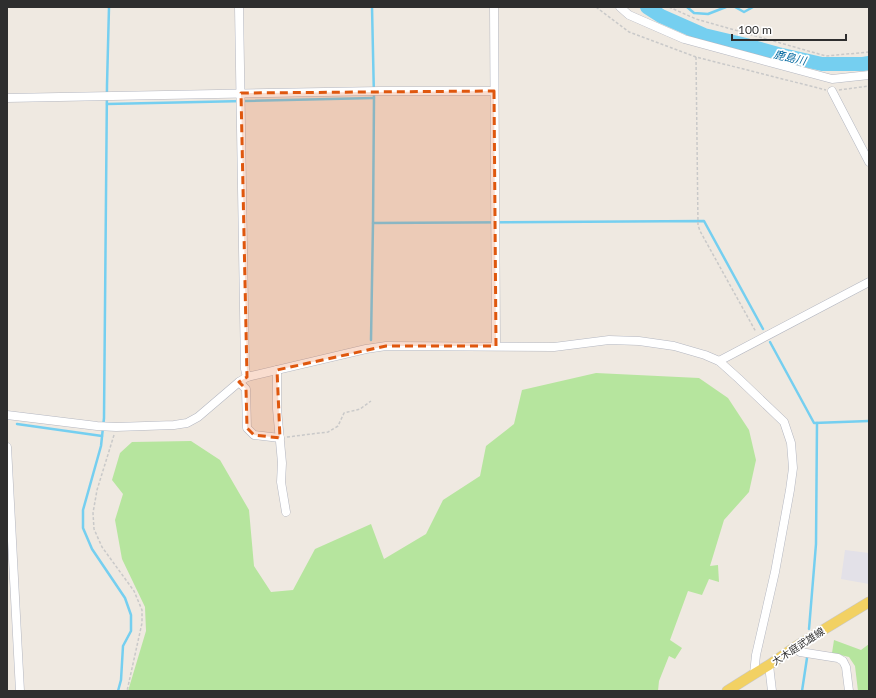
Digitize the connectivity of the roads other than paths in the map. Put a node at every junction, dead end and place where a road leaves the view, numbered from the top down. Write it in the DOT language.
graph roads {
  1 [pos="239,7"];
  2 [pos="494,7"];
  3 [pos="620,7"];
  4 [pos="869,75"];
  5 [pos="494,91"];
  6 [pos="832,91"];
  7 [pos="7,98"];
  8 [pos="241,98"];
  9 [pos="869,162"];
  10 [pos="869,282"];
  11 [pos="496,346"];
  12 [pos="719,361"];
  13 [pos="276,370"];
  14 [pos="247,377"];
  15 [pos="239,382"];
  16 [pos="7,415"];
  17 [pos="280,438"];
  18 [pos="7,447"];
  19 [pos="286,512"];
  20 [pos="869,602"];
  21 [pos="795,648"];
  22 [pos="769,666"];
  23 [pos="754,674"];
  24 [pos="20,691"];
  25 [pos="727,691"];
  26 [pos="772,691"];
  27 [pos="849,691"];
  1 -- 8 [label="street"];
  2 -- 5 [label="street"];
  3 -- 4 [label="street"];
  5 -- 8 [label="street"];
  5 -- 11 [label="street"];
  6 -- 9 [label="street"];
  7 -- 8 [label="street"];
  8 -- 14 [label="street"];
  10 -- 12 [label="street"];
  11 -- 12 [label="street"];
  11 -- 13 [label="street"];
  12 -- 23 [label="street"];
  13 -- 14 [label="street"];
  13 -- 17 [label="street"];
  14 -- 15 [label="street"];
  15 -- 16 [label="street"];
  15 -- 17 [label="street"];
  17 -- 19 [label="street"];
  18 -- 24 [label="street"];
  20 -- 21 [label="main road, 大木庭武雄線"];
  21 -- 22 [label="main road, 大木庭武雄線"];
  21 -- 27 [label="street"];
  22 -- 23 [label="main road, 大木庭武雄線"];
  22 -- 26 [label="street"];
  23 -- 25 [label="main road, 大木庭武雄線"];
}
